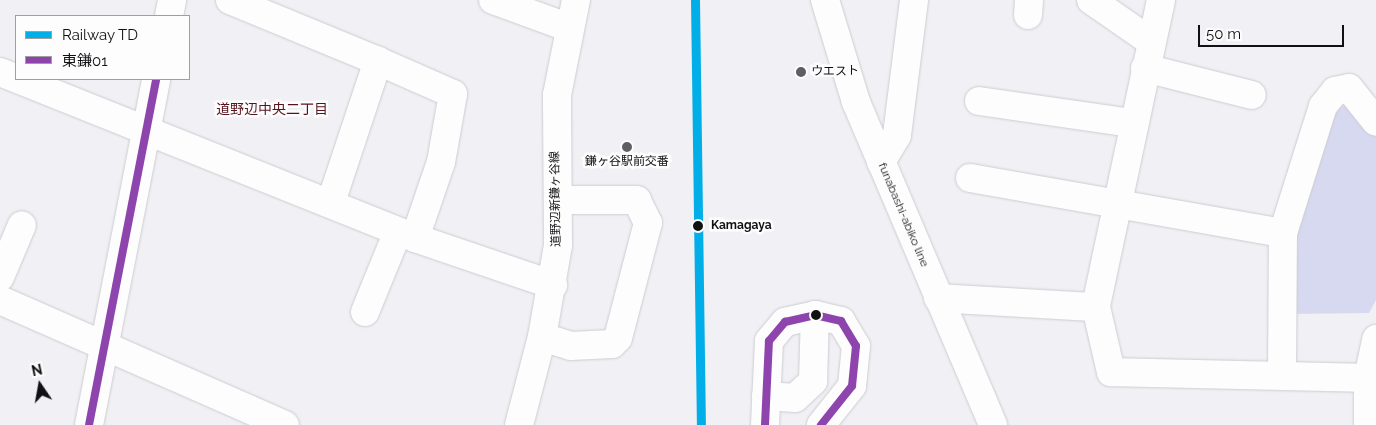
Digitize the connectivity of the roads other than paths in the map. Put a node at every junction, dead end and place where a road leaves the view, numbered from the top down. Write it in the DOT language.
graph roads {
  1 [pos="172,0"];
  2 [pos="230,0"];
  3 [pos="493,0"];
  4 [pos="576,0"];
  5 [pos="824,0"];
  6 [pos="914,0"];
  7 [pos="1090,0"];
  8 [pos="1161,0"];
  9 [pos="169,15"];
  10 [pos="568,27"];
  11 [pos="1150,41"];
  12 [pos="378,61"];
  13 [pos="1145,68"];
  14 [pos="0,72"];
  15 [pos="15,78"];
  16 [pos="19,80"];
  17 [pos="156,80"];
  18 [pos="1252,95"];
  19 [pos="979,101"];
  20 [pos="1132,122"];
  21 [pos="1376,122"];
  22 [pos="146,134"];
  23 [pos="881,162"];
  24 [pos="970,178"];
  25 [pos="558,200"];
  26 [pos="331,202"];
  27 [pos="1117,204"];
  28 [pos="22,225"];
  29 [pos="1283,233"];
  30 [pos="406,234"];
  31 [pos="0,277"];
  32 [pos="553,285"];
  33 [pos="938,298"];
  34 [pos="0,300"];
  35 [pos="1096,307"];
  36 [pos="366,312"];
  37 [pos="815,314"];
  38 [pos="542,337"];
  39 [pos="1376,339"];
  40 [pos="104,343"];
  41 [pos="1282,373"];
  42 [pos="1368,378"];
  43 [pos="766,396"];
  44 [pos="89,425"];
  45 [pos="285,425"];
  46 [pos="519,425"];
  47 [pos="766,425"];
  48 [pos="820,425"];
  49 [pos="993,425"];
  50 [pos="1368,425"];
  1 -- 9 [label="street"];
  2 -- 12 [label="street"];
  3 -- 10 [label="street"];
  4 -- 10 [label="street, 道野辺新鎌ヶ谷線"];
  5 -- 23 [label="street, funabashi-abiko line"];
  6 -- 23 [label="street"];
  7 -- 11 [label="street"];
  8 -- 11 [label="street"];
  10 -- 25 [label="street, 道野辺新鎌ヶ谷線"];
  11 -- 13 [label="street"];
  12 -- 26 [label="street"];
  12 -- 30 [label="street"];
  13 -- 18 [label="street"];
  13 -- 20 [label="street"];
  14 -- 15 [label="street"];
  16 -- 22 [label="street"];
  17 -- 22 [label="street"];
  19 -- 20 [label="street"];
  20 -- 27 [label="street"];
  21 -- 29 [label="street"];
  22 -- 26 [label="street"];
  22 -- 40 [label="street"];
  23 -- 33 [label="street, funabashi-abiko line"];
  24 -- 27 [label="street"];
  25 -- 32 [label="street, 道野辺新鎌ヶ谷線"];
  25 -- 38 [label="street"];
  26 -- 30 [label="street"];
  27 -- 29 [label="street"];
  27 -- 35 [label="street"];
  28 -- 31 [label="street"];
  29 -- 41 [label="street"];
  30 -- 32 [label="street"];
  30 -- 36 [label="street"];
  32 -- 38 [label="street, 道野辺新鎌ヶ谷線"];
  33 -- 35 [label="street"];
  33 -- 49 [label="street, funabashi-abiko line"];
  34 -- 40 [label="street"];
  35 -- 41 [label="street"];
  37 -- 43 [label="street"];
  37 -- 43 [label="street"];
  37 -- 48 [label="street"];
  38 -- 46 [label="street, 道野辺新鎌ヶ谷線"];
  39 -- 42 [label="street"];
  40 -- 44 [label="street"];
  40 -- 45 [label="street"];
  41 -- 42 [label="street"];
  42 -- 50 [label="street"];
  43 -- 47 [label="street"];
}
